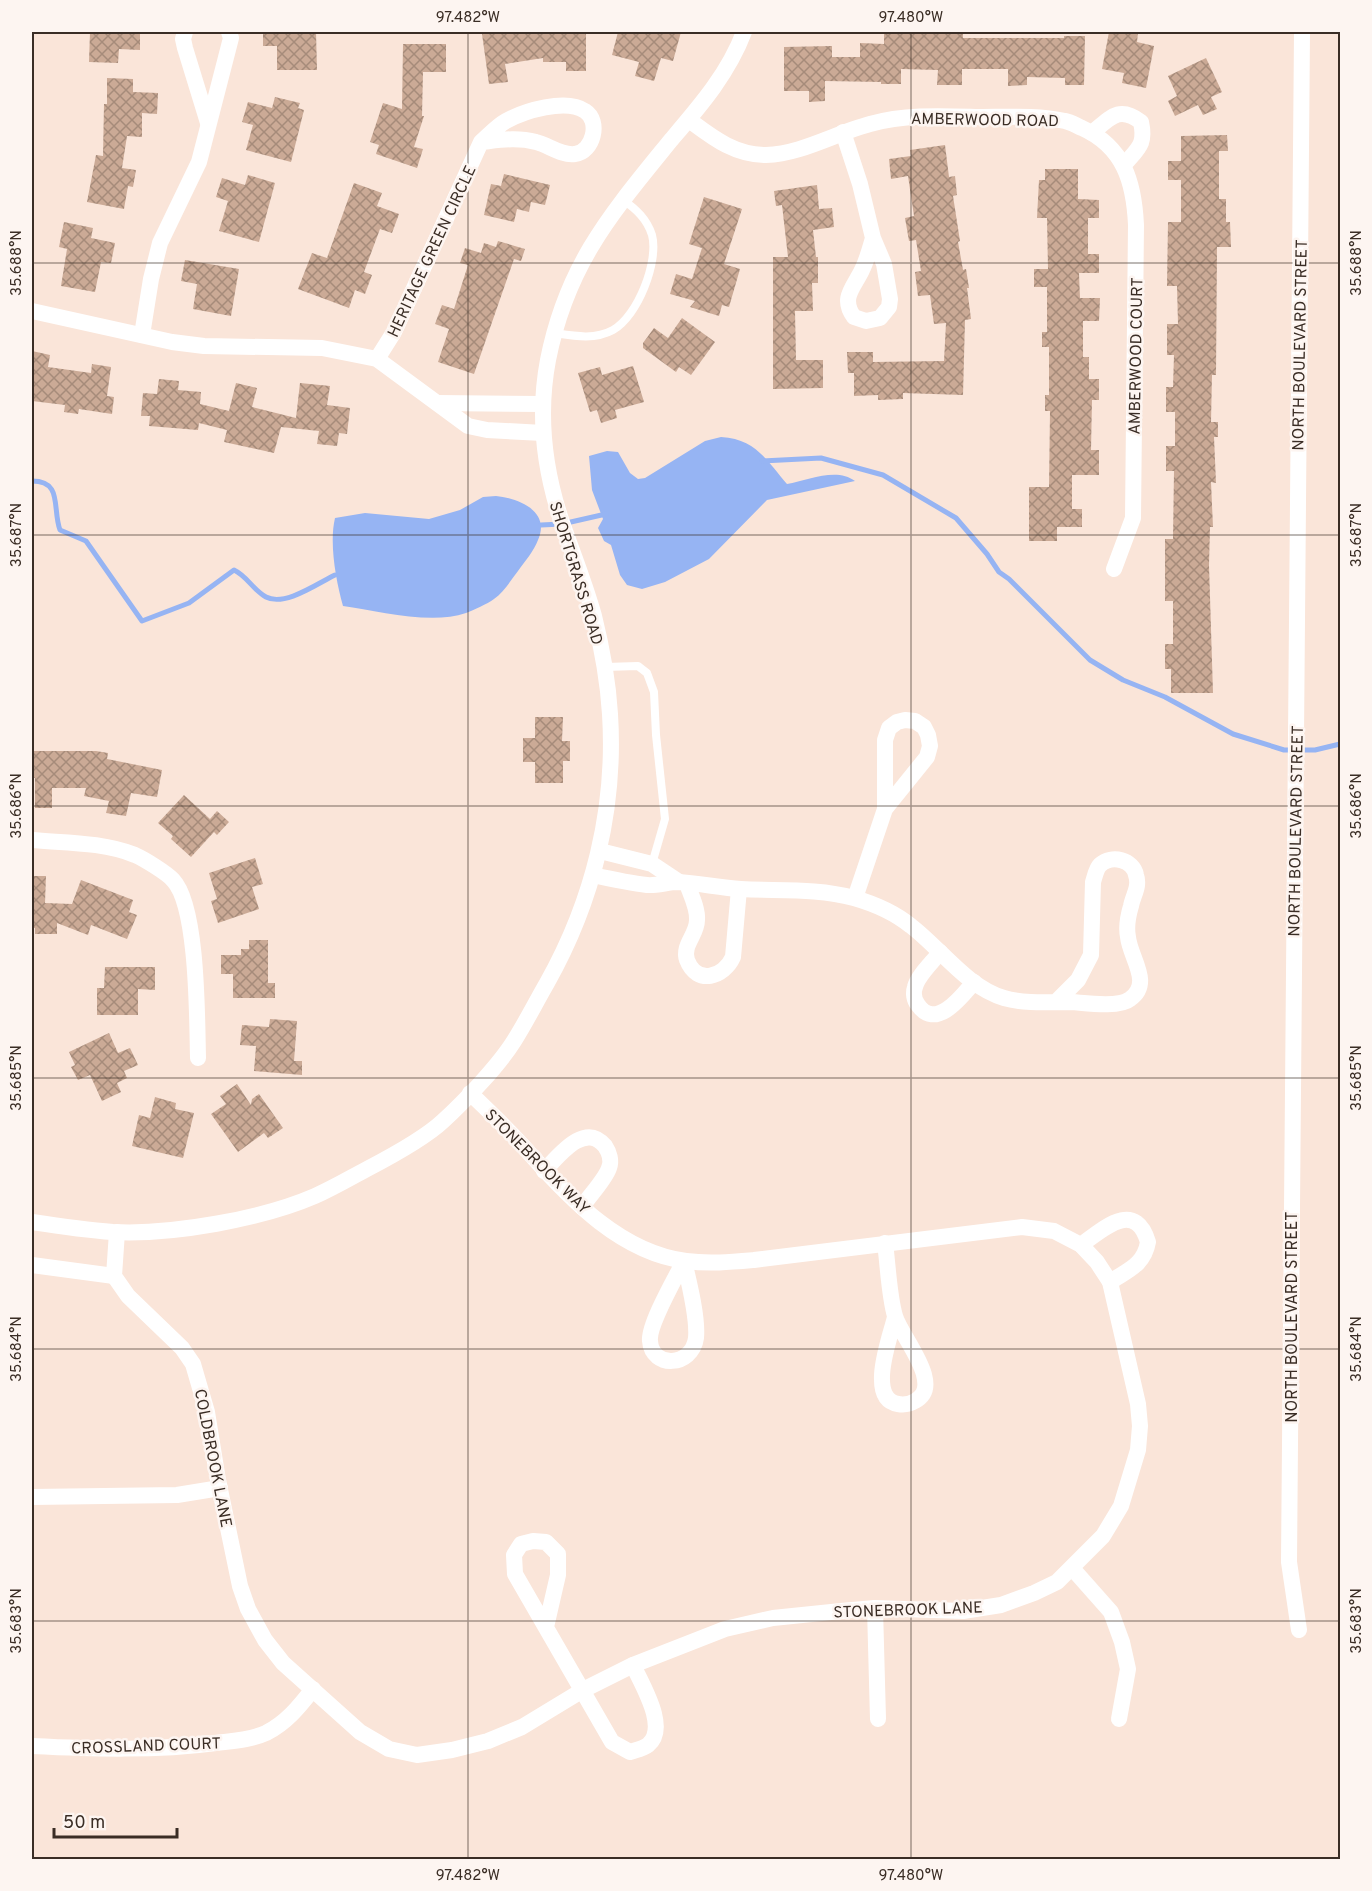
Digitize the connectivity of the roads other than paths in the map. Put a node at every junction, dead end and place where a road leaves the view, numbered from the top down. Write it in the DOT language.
graph roads {
  1 [pos="185,32"];
  2 [pos="229,32"];
  3 [pos="744,32"];
  4 [pos="1302,32"];
  5 [pos="688,120"];
  6 [pos="208,124"];
  7 [pos="843,132"];
  8 [pos="1092,133"];
  9 [pos="481,142"];
  10 [pos="1110,147"];
  11 [pos="1124,165"];
  12 [pos="623,200"];
  13 [pos="873,238"];
  14 [pos="32,311"];
  15 [pos="554,333"];
  16 [pos="142,335"];
  17 [pos="377,359"];
  18 [pos="437,403"];
  19 [pos="543,404"];
  20 [pos="543,433"];
  21 [pos="1114,569"];
  22 [pos="605,667"];
  23 [pos="885,809"];
  24 [pos="32,840"];
  25 [pos="600,851"];
  26 [pos="652,864"];
  27 [pos="593,875"];
  28 [pos="683,883"];
  29 [pos="739,889"];
  30 [pos="855,898"];
  31 [pos="940,952"];
  32 [pos="974,982"];
  33 [pos="1056,1002"];
  34 [pos="198,1058"];
  35 [pos="470,1093"];
  36 [pos="544,1171"];
  37 [pos="582,1207"];
  38 [pos="32,1222"];
  39 [pos="117,1232"];
  40 [pos="885,1243"];
  41 [pos="1082,1245"];
  42 [pos="684,1261"];
  43 [pos="32,1265"];
  44 [pos="114,1276"];
  45 [pos="1110,1282"];
  46 [pos="895,1317"];
  47 [pos="220,1488"];
  48 [pos="32,1497"];
  49 [pos="1072,1568"];
  50 [pos="875,1608"];
  51 [pos="546,1628"];
  52 [pos="1299,1630"];
  53 [pos="633,1665"];
  54 [pos="313,1689"];
  55 [pos="583,1690"];
  56 [pos="878,1719"];
  57 [pos="1119,1719"];
  58 [pos="32,1746"];
  1 -- 6 [label="street"];
  2 -- 6 [label="street"];
  3 -- 5 [label="street, SHORTGRASS ROAD"];
  4 -- 52 [label="street, NORTH BOULEVARD STREET"];
  5 -- 7 [label="street, AMBERWOOD ROAD"];
  5 -- 12 [label="street, SHORTGRASS ROAD"];
  6 -- 16 [label="street"];
  7 -- 8 [label="street, AMBERWOOD ROAD"];
  7 -- 13 [label="street"];
  8 -- 10 [label="street, AMBERWOOD ROAD"];
  8 -- 11 [label="street"];
  9 -- 9 [label="street, HERITAGE GREEN CIRCLE"];
  9 -- 17 [label="street, HERITAGE GREEN CIRCLE"];
  10 -- 11 [label="street, AMBERWOOD COURT"];
  11 -- 21 [label="street, AMBERWOOD COURT"];
  12 -- 15 [label="street, SHORTGRASS ROAD"];
  12 -- 15 [label="lane"];
  14 -- 16 [label="street"];
  15 -- 19 [label="street, SHORTGRASS ROAD"];
  16 -- 17 [label="street"];
  17 -- 18 [label="street"];
  18 -- 19 [label="street"];
  18 -- 20 [label="street"];
  19 -- 20 [label="street, SHORTGRASS ROAD"];
  20 -- 22 [label="street, SHORTGRASS ROAD"];
  22 -- 25 [label="street, SHORTGRASS ROAD"];
  22 -- 26 [label="lane"];
  23 -- 23 [label="street"];
  23 -- 30 [label="street"];
  24 -- 34 [label="street"];
  25 -- 26 [label="street"];
  25 -- 27 [label="street, SHORTGRASS ROAD"];
  26 -- 28 [label="street"];
  27 -- 28 [label="street"];
  27 -- 35 [label="street, SHORTGRASS ROAD"];
  28 -- 29 [label="street"];
  28 -- 29 [label="street"];
  29 -- 30 [label="street"];
  30 -- 31 [label="street"];
  31 -- 32 [label="street"];
  31 -- 32 [label="street"];
  32 -- 33 [label="street"];
  33 -- 33 [label="street"];
  35 -- 36 [label="street, STONEBROOK WAY"];
  35 -- 39 [label="street, SHORTGRASS ROAD"];
  36 -- 37 [label="street, STONEBROOK WAY"];
  36 -- 37 [label="street"];
  37 -- 42 [label="street, STONEBROOK WAY"];
  38 -- 39 [label="street, SHORTGRASS ROAD"];
  39 -- 44 [label="street"];
  40 -- 41 [label="street, STONEBROOK WAY"];
  40 -- 42 [label="street, STONEBROOK WAY"];
  40 -- 46 [label="street"];
  41 -- 45 [label="street"];
  41 -- 45 [label="street"];
  42 -- 42 [label="street"];
  43 -- 44 [label="street"];
  44 -- 47 [label="street, COLDBROOK LANE"];
  45 -- 49 [label="street, STONEBROOK LANE"];
  46 -- 46 [label="street"];
  47 -- 48 [label="street"];
  47 -- 54 [label="street, COLDBROOK LANE"];
  49 -- 50 [label="street, STONEBROOK LANE"];
  49 -- 57 [label="street"];
  50 -- 53 [label="street, STONEBROOK LANE"];
  50 -- 56 [label="street"];
  51 -- 51 [label="street"];
  51 -- 55 [label="street"];
  53 -- 55 [label="street, STONEBROOK LANE"];
  53 -- 55 [label="street"];
  54 -- 55 [label="street, STONEBROOK LANE"];
  54 -- 58 [label="street, CROSSLAND COURT"];
}
